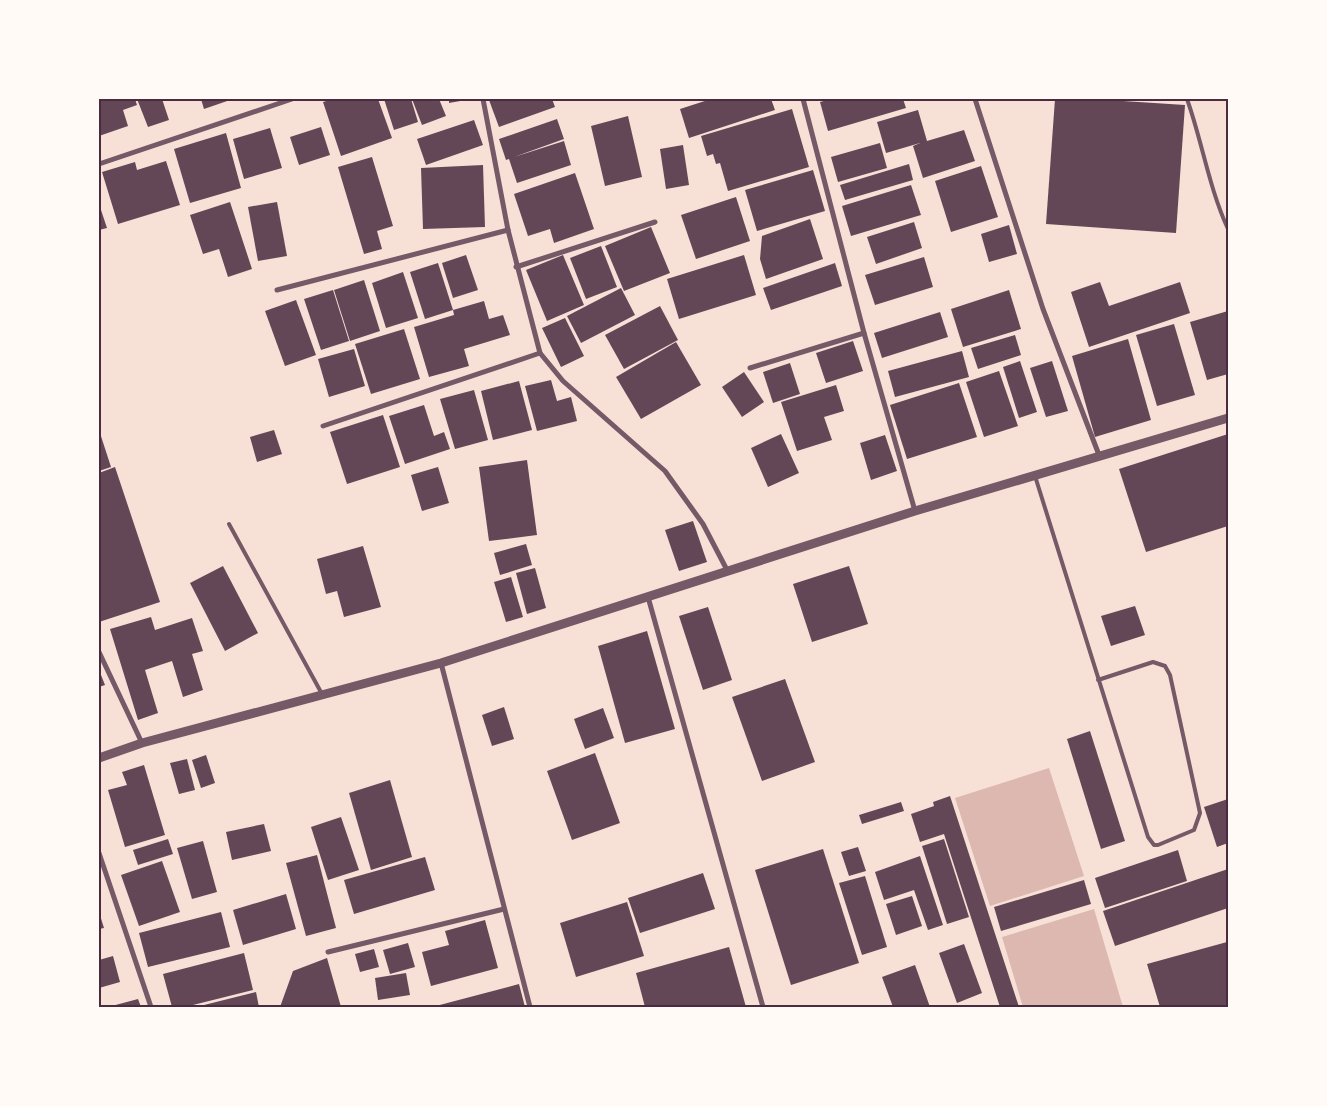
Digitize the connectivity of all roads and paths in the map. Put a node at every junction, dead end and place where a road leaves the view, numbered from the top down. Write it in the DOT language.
graph roads {
  1 [pos="292,99"];
  2 [pos="483,99"];
  3 [pos="803,99"];
  4 [pos="975,99"];
  5 [pos="1187,99"];
  6 [pos="99,164"];
  7 [pos="655,222"];
  8 [pos="1228,229"];
  9 [pos="508,230"];
  10 [pos="516,267"];
  11 [pos="277,290"];
  12 [pos="864,332"];
  13 [pos="540,353"];
  14 [pos="750,368"];
  15 [pos="1228,418"];
  16 [pos="323,426"];
  17 [pos="1098,455"];
  18 [pos="1035,476"];
  19 [pos="916,511"];
  20 [pos="229,524"];
  21 [pos="727,570"];
  22 [pos="648,597"];
  23 [pos="99,652"];
  24 [pos="441,663"];
  25 [pos="1098,680"];
  26 [pos="322,694"];
  27 [pos="142,743"];
  28 [pos="99,758"];
  29 [pos="99,853"];
  30 [pos="504,909"];
  31 [pos="328,952"];
  32 [pos="151,1007"];
  33 [pos="530,1007"];
  34 [pos="763,1007"];
  1 -- 6 [label="street"];
  2 -- 9 [label="street"];
  3 -- 12 [label="street"];
  4 -- 17 [label="street"];
  5 -- 8 [label="lane"];
  7 -- 10 [label="street"];
  9 -- 10 [label="street"];
  9 -- 11 [label="street"];
  10 -- 13 [label="street"];
  12 -- 14 [label="street"];
  12 -- 19 [label="street"];
  13 -- 16 [label="street"];
  13 -- 21 [label="street"];
  15 -- 17 [label="street"];
  17 -- 18 [label="street"];
  18 -- 19 [label="street"];
  18 -- 25 [label="lane"];
  19 -- 21 [label="street"];
  20 -- 26 [label="lane"];
  21 -- 22 [label="street"];
  22 -- 24 [label="street"];
  22 -- 34 [label="street"];
  23 -- 27 [label="street"];
  24 -- 26 [label="street"];
  24 -- 30 [label="street"];
  25 -- 25 [label="lane"];
  26 -- 27 [label="street"];
  27 -- 28 [label="street"];
  29 -- 32 [label="street"];
  30 -- 31 [label="street"];
  30 -- 33 [label="street"];
}
